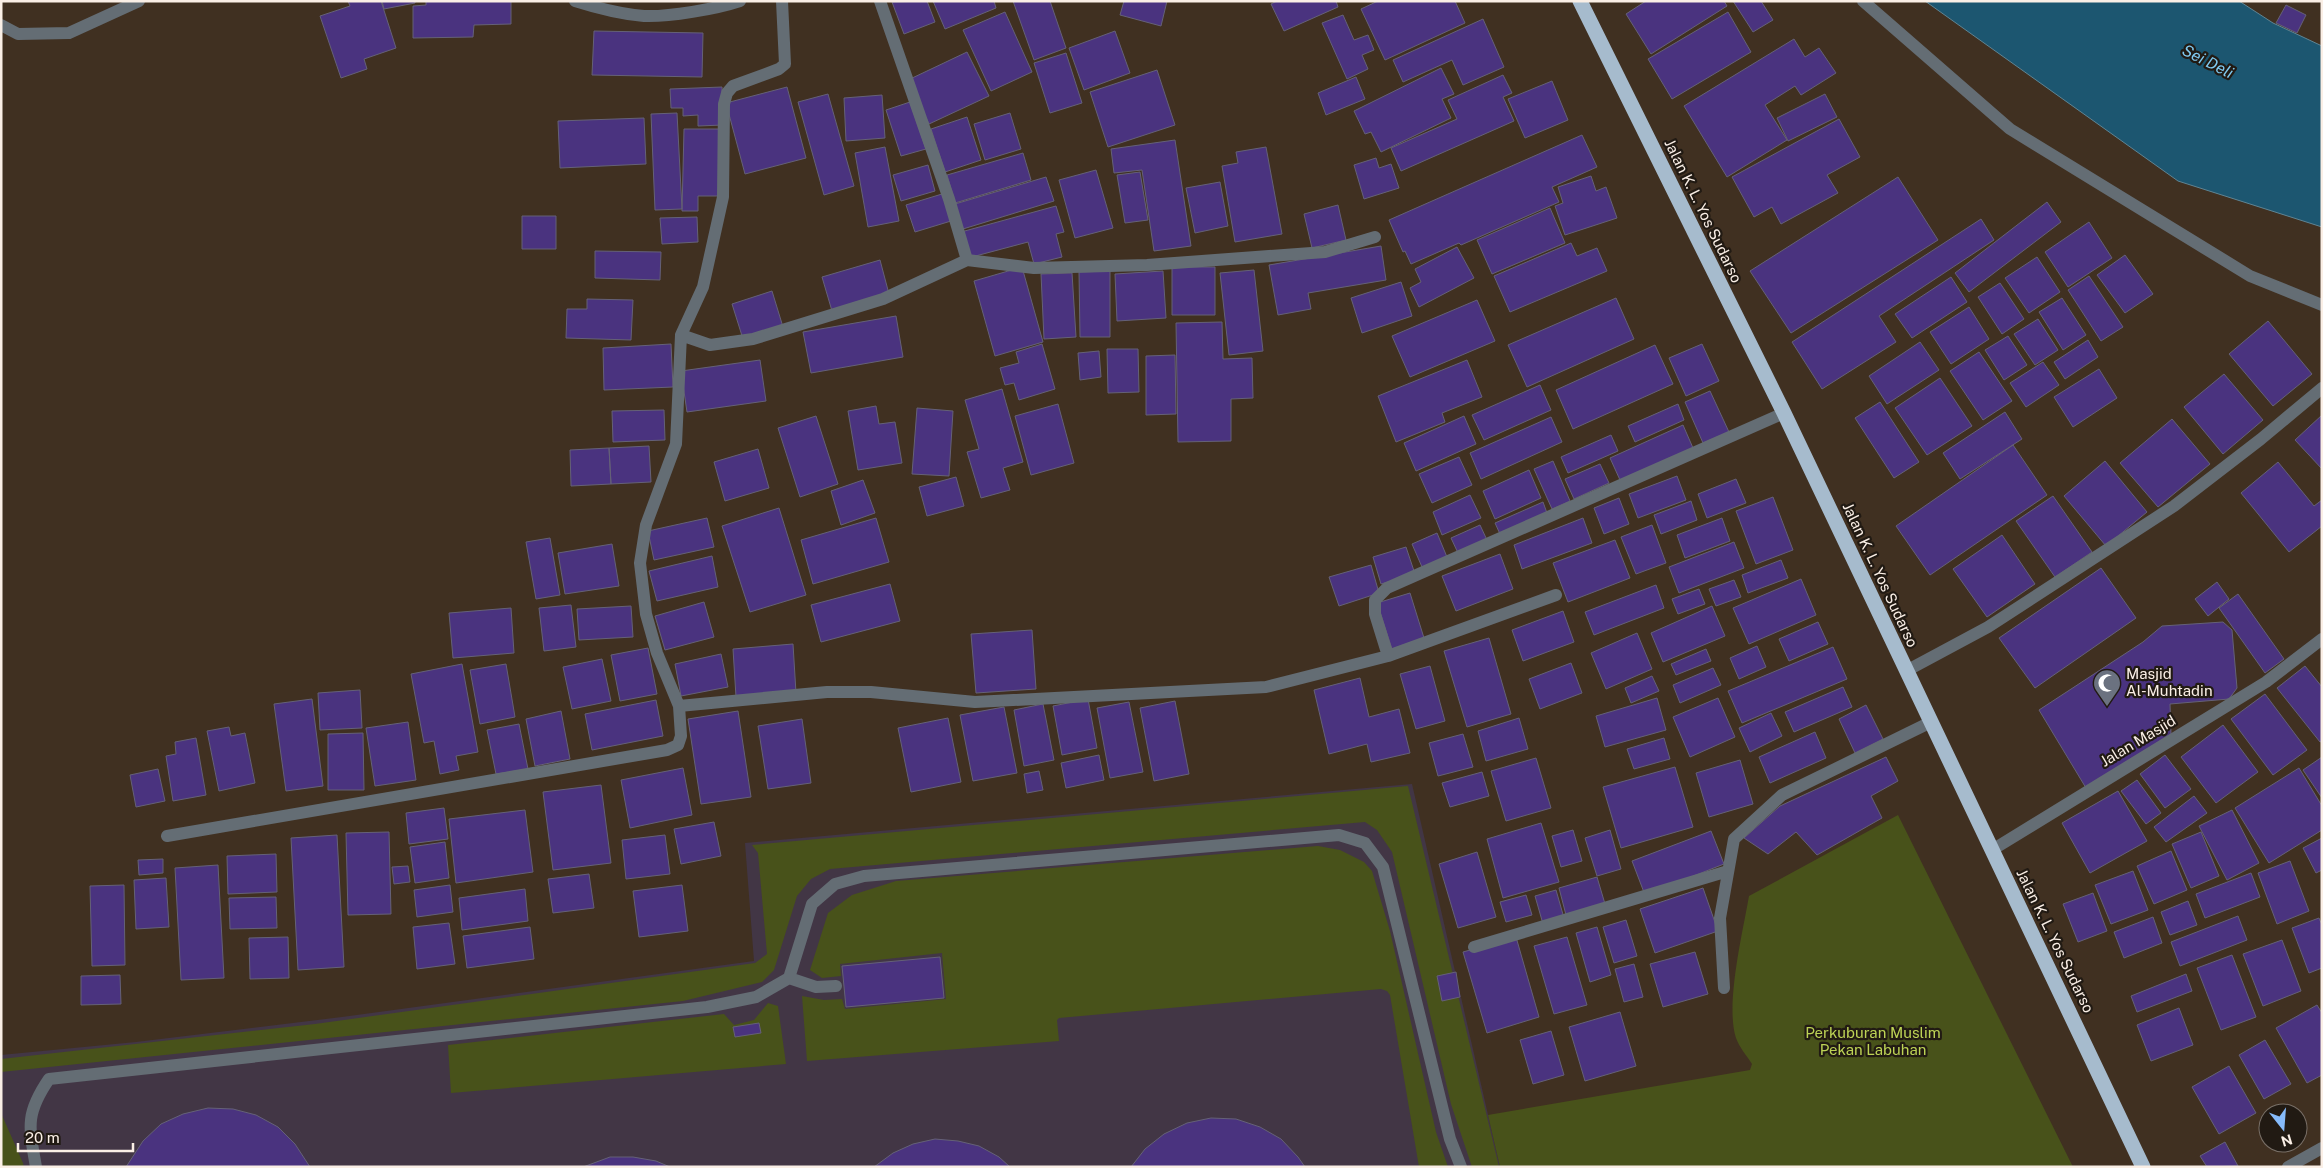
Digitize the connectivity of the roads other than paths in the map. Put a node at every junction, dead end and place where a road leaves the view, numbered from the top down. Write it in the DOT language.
graph roads {
  1 [pos="138,1"];
  2 [pos="575,1"];
  3 [pos="740,1"];
  4 [pos="782,1"];
  5 [pos="880,1"];
  6 [pos="1580,1"];
  7 [pos="1863,1"];
  8 [pos="1,25"];
  9 [pos="1375,237"];
  10 [pos="968,260"];
  11 [pos="2322,305"];
  12 [pos="681,335"];
  13 [pos="2322,388"];
  14 [pos="1784,413"];
  15 [pos="1556,595"];
  16 [pos="2322,639"];
  17 [pos="1388,656"];
  18 [pos="1906,670"];
  19 [pos="679,706"];
  20 [pos="1932,722"];
  21 [pos="167,836"];
  22 [pos="1992,850"];
  23 [pos="1728,871"];
  24 [pos="1474,947"];
  25 [pos="789,978"];
  26 [pos="836,986"];
  27 [pos="1724,988"];
  28 [pos="2322,1148"];
  29 [pos="36,1167"];
  30 [pos="1460,1167"];
  31 [pos="2143,1167"];
  32 [pos="2288,1167"];
  1 -- 8 [label="street"];
  2 -- 3 [label="street"];
  4 -- 12 [label="street"];
  5 -- 10 [label="street"];
  6 -- 14 [label="highway, Jalan K. L. Yos Sudarso"];
  7 -- 11 [label="street"];
  9 -- 10 [label="street"];
  10 -- 12 [label="street"];
  12 -- 19 [label="street"];
  13 -- 18 [label="street"];
  14 -- 17 [label="street"];
  14 -- 18 [label="highway, Jalan K. L. Yos Sudarso"];
  15 -- 17 [label="street"];
  16 -- 22 [label="street, Jalan Masjid"];
  17 -- 19 [label="street"];
  18 -- 20 [label="highway, Jalan K. L. Yos Sudarso"];
  19 -- 21 [label="street"];
  20 -- 22 [label="highway, Jalan K. L. Yos Sudarso"];
  20 -- 23 [label="street"];
  22 -- 31 [label="highway, Jalan K. L. Yos Sudarso"];
  23 -- 24 [label="street"];
  23 -- 27 [label="street"];
  25 -- 26 [label="street"];
  25 -- 29 [label="street"];
  25 -- 30 [label="street"];
  28 -- 32 [label="street"];
}
